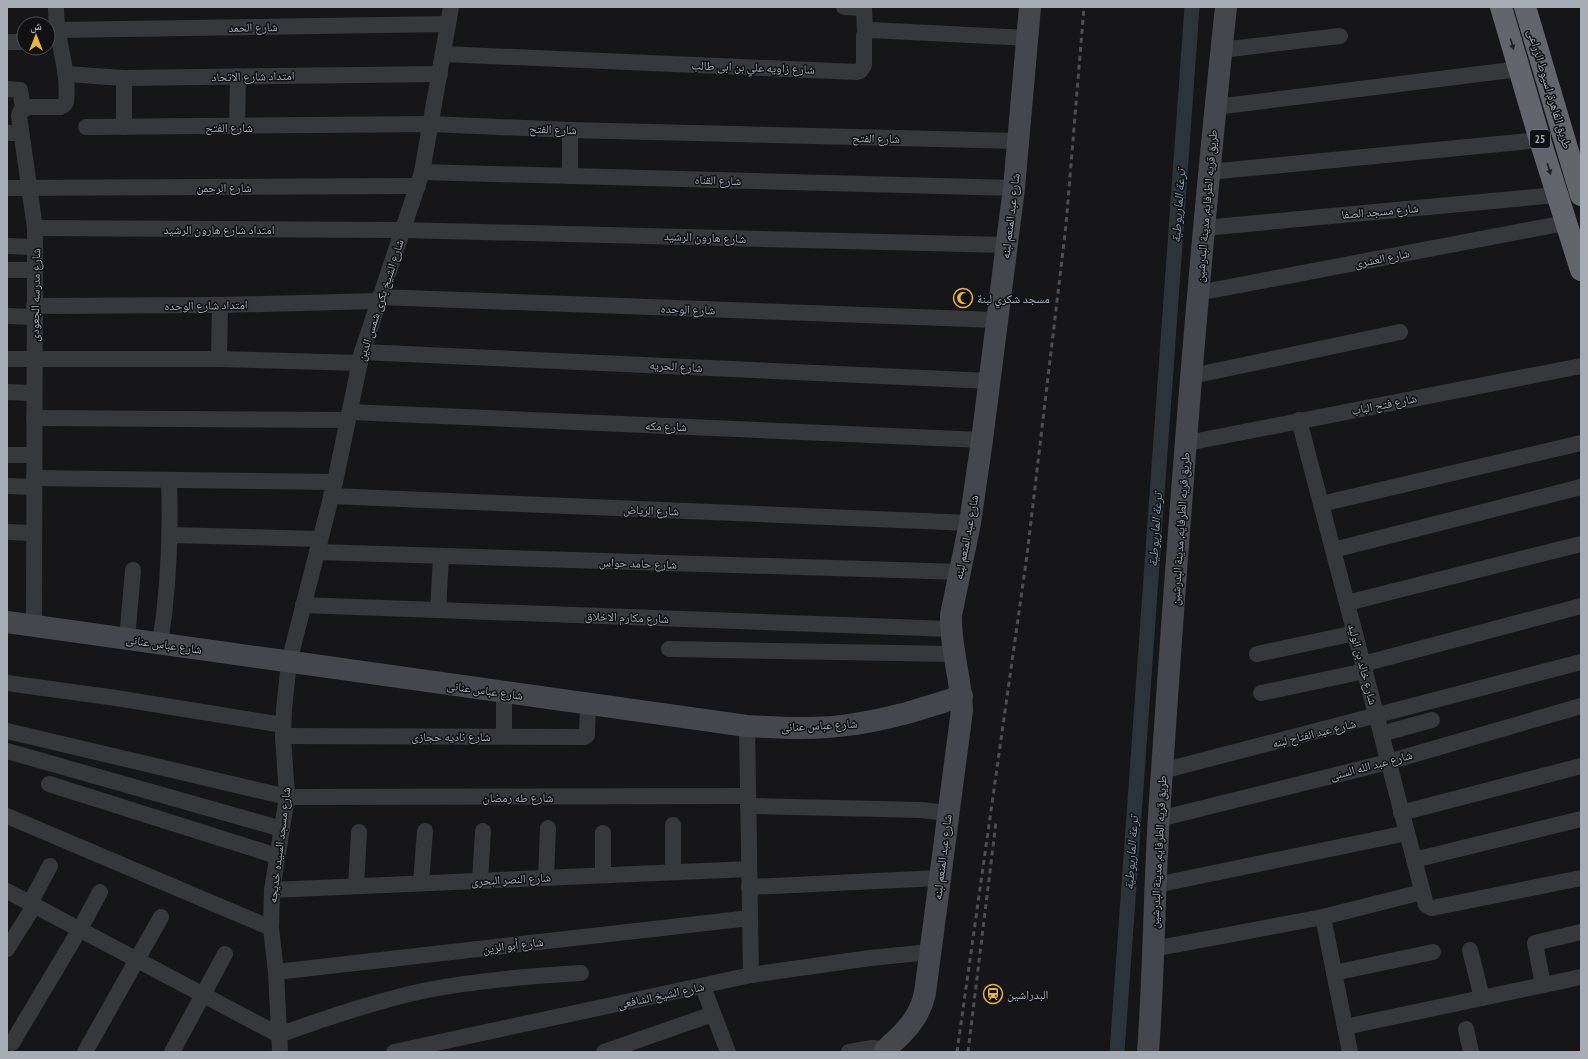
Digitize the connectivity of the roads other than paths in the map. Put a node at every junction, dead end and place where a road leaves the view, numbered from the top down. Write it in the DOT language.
graph roads {
  1 [pos="451,7"];
  2 [pos="844,7"];
  3 [pos="864,7"];
  4 [pos="1030,7"];
  5 [pos="1226,7"];
  6 [pos="1501,7"];
  7 [pos="1525,7"];
  8 [pos="448,24"];
  9 [pos="865,33"];
  10 [pos="1340,36"];
  11 [pos="56,38"];
  12 [pos="1028,38"];
  13 [pos="56,41"];
  14 [pos="1221,50"];
  15 [pos="443,54"];
  16 [pos="1519,69"];
  17 [pos="67,74"];
  18 [pos="440,74"];
  19 [pos="238,76"];
  20 [pos="124,78"];
  21 [pos="7,89"];
  22 [pos="1216,106"];
  23 [pos="23,108"];
  24 [pos="431,124"];
  25 [pos="86,127"];
  26 [pos="124,127"];
  27 [pos="237,127"];
  28 [pos="570,130"];
  29 [pos="14,133"];
  30 [pos="1540,140"];
  31 [pos="1019,141"];
  32 [pos="1209,172"];
  33 [pos="570,176"];
  34 [pos="420,179"];
  35 [pos="7,188"];
  36 [pos="30,188"];
  37 [pos="1014,188"];
  38 [pos="1557,195"];
  39 [pos="1581,195"];
  40 [pos="1566,223"];
  41 [pos="36,228"];
  42 [pos="1204,228"];
  43 [pos="403,230"];
  44 [pos="1006,245"];
  45 [pos="7,246"];
  46 [pos="35,247"];
  47 [pos="7,270"];
  48 [pos="35,270"];
  49 [pos="1581,270"];
  50 [pos="1198,292"];
  51 [pos="378,299"];
  52 [pos="220,305"];
  53 [pos="34,311"];
  54 [pos="7,316"];
  55 [pos="997,320"];
  56 [pos="1400,332"];
  57 [pos="361,357"];
  58 [pos="7,359"];
  59 [pos="34,359"];
  60 [pos="219,359"];
  61 [pos="1581,366"];
  62 [pos="1192,376"];
  63 [pos="989,381"];
  64 [pos="7,392"];
  65 [pos="34,393"];
  66 [pos="349,416"];
  67 [pos="34,418"];
  68 [pos="1299,420"];
  69 [pos="982,440"];
  70 [pos="1186,442"];
  71 [pos="1581,444"];
  72 [pos="7,455"];
  73 [pos="34,455"];
  74 [pos="169,480"];
  75 [pos="34,482"];
  76 [pos="7,486"];
  77 [pos="1581,487"];
  78 [pos="333,489"];
  79 [pos="1321,504"];
  80 [pos="970,523"];
  81 [pos="7,532"];
  82 [pos="34,533"];
  83 [pos="171,535"];
  84 [pos="1581,544"];
  85 [pos="318,546"];
  86 [pos="1333,550"];
  87 [pos="441,557"];
  88 [pos="132,570"];
  89 [pos="960,572"];
  90 [pos="1347,603"];
  91 [pos="303,605"];
  92 [pos="1581,606"];
  93 [pos="438,610"];
  94 [pos="7,622"];
  95 [pos="34,626"];
  96 [pos="950,630"];
  97 [pos="1355,633"];
  98 [pos="127,639"];
  99 [pos="160,644"];
  100 [pos="669,649"];
  101 [pos="954,654"];
  102 [pos="1257,654"];
  103 [pos="289,662"];
  104 [pos="1581,662"];
  105 [pos="1364,667"];
  106 [pos="7,683"];
  107 [pos="504,692"];
  108 [pos="1261,693"];
  109 [pos="962,696"];
  110 [pos="588,704"];
  111 [pos="1581,706"];
  112 [pos="1376,717"];
  113 [pos="1432,720"];
  114 [pos="747,726"];
  115 [pos="283,730"];
  116 [pos="7,731"];
  117 [pos="1381,734"];
  118 [pos="504,736"];
  119 [pos="7,752"];
  120 [pos="1388,762"];
  121 [pos="55,765"];
  122 [pos="1581,766"];
  123 [pos="1162,771"];
  124 [pos="287,797"];
  125 [pos="748,801"];
  126 [pos="948,813"];
  127 [pos="1401,813"];
  128 [pos="7,816"];
  129 [pos="1159,819"];
  130 [pos="1581,819"];
  131 [pos="673,825"];
  132 [pos="548,828"];
  133 [pos="282,829"];
  134 [pos="425,831"];
  135 [pos="483,831"];
  136 [pos="359,832"];
  137 [pos="604,833"];
  138 [pos="1406,833"];
  139 [pos="277,856"];
  140 [pos="1414,860"];
  141 [pos="50,866"];
  142 [pos="749,868"];
  143 [pos="673,872"];
  144 [pos="603,875"];
  145 [pos="546,878"];
  146 [pos="940,878"];
  147 [pos="1581,878"];
  148 [pos="480,881"];
  149 [pos="421,883"];
  150 [pos="1156,885"];
  151 [pos="356,886"];
  152 [pos="750,888"];
  153 [pos="272,890"];
  154 [pos="7,891"];
  155 [pos="100,892"];
  156 [pos="1422,892"];
  157 [pos="32,905"];
  158 [pos="161,917"];
  159 [pos="1323,917"];
  160 [pos="750,918"];
  161 [pos="271,928"];
  162 [pos="80,929"];
  163 [pos="1581,932"];
  164 [pos="7,949"];
  165 [pos="1153,949"];
  166 [pos="1470,950"];
  167 [pos="930,952"];
  168 [pos="1433,952"];
  169 [pos="224,954"];
  170 [pos="137,958"];
  171 [pos="276,972"];
  172 [pos="581,973"];
  173 [pos="1334,973"];
  174 [pos="751,976"];
  175 [pos="1581,977"];
  176 [pos="1543,985"];
  177 [pos="703,987"];
  178 [pos="204,995"];
  179 [pos="1482,998"];
  180 [pos="713,1014"];
  181 [pos="1345,1027"];
  182 [pos="1466,1030"];
  183 [pos="279,1035"];
  184 [pos="13,1044"];
  185 [pos="623,1049"];
  186 [pos="885,1051"];
  187 [pos="85,1052"];
  188 [pos="172,1052"];
  189 [pos="279,1052"];
  190 [pos="394,1052"];
  191 [pos="604,1052"];
  192 [pos="728,1052"];
  193 [pos="849,1052"];
  194 [pos="1148,1052"];
  195 [pos="1350,1052"];
  196 [pos="1471,1052"];
  1 -- 8 [label="street, شارع الشيخ بكرى شمس الدين"];
  2 -- 3 [label="street"];
  3 -- 9 [label="street, شارع زاويه علي بن ابى طالب"];
  4 -- 12 [label="main road, شارع عبد المنعم لبنه"];
  5 -- 14 [label="main road, طريق قريه الطرفايه, مدينة البدرشين"];
  6 -- 16 [label="highway, طريق القاهرة, اسيوط الزراعى / 25, one-way"];
  7 -- 39 [label="highway, طريق القاهرة, اسيوط الزراعى / 25"];
  8 -- 11 [label="street, شارع الحمد"];
  8 -- 15 [label="street, شارع الشيخ بكرى شمس الدين"];
  9 -- 12 [label="street"];
  9 -- 15 [label="street, شارع زاويه علي بن ابى طالب"];
  10 -- 14 [label="street"];
  12 -- 31 [label="main road, شارع عبد المنعم لبنه"];
  13 -- 17 [label="street"];
  14 -- 22 [label="main road, طريق قريه الطرفايه, مدينة البدرشين"];
  15 -- 18 [label="street, شارع الشيخ بكرى شمس الدين"];
  16 -- 22 [label="street"];
  16 -- 30 [label="highway, طريق القاهرة, اسيوط الزراعى / 25"];
  17 -- 20 [label="street, امتداد شارع الاتحاد"];
  17 -- 23 [label="street"];
  18 -- 19 [label="street, امتداد شارع الاتحاد"];
  18 -- 24 [label="street, شارع الشيخ بكرى شمس الدين"];
  19 -- 20 [label="street, امتداد شارع الاتحاد"];
  19 -- 27 [label="street"];
  20 -- 26 [label="street"];
  21 -- 23 [label="street"];
  22 -- 32 [label="main road, طريق قريه الطرفايه, مدينة البدرشين"];
  23 -- 29 [label="street, شارع مدرسه الجعودى"];
  24 -- 27 [label="street, شارع الفتح"];
  24 -- 28 [label="street, شارع الفتح"];
  24 -- 34 [label="street, شارع الشيخ بكرى شمس الدين"];
  25 -- 26 [label="street, شارع الفتح"];
  26 -- 27 [label="street, شارع الفتح"];
  28 -- 31 [label="street, شارع الفتح"];
  28 -- 33 [label="street"];
  29 -- 36 [label="street, شارع مدرسه الجعودى"];
  30 -- 32 [label="street"];
  30 -- 38 [label="highway, طريق القاهرة, اسيوط الزراعى / 25, one-way"];
  31 -- 37 [label="main road, شارع عبد المنعم لبنه"];
  32 -- 42 [label="main road, طريق قريه الطرفايه, مدينة البدرشين"];
  33 -- 34 [label="street, شارع القناه"];
  33 -- 37 [label="street, شارع القناه"];
  34 -- 36 [label="street, شارع الرحمن"];
  34 -- 43 [label="street, شارع الشيخ بكرى شمس الدين"];
  35 -- 36 [label="street, شارع الرحمن"];
  36 -- 41 [label="street, شارع مدرسه الجعودى"];
  37 -- 44 [label="main road, شارع عبد المنعم لبنه"];
  38 -- 40 [label="highway, طريق القاهرة, اسيوط الزراعى / 25"];
  38 -- 42 [label="street, شارع مسجد الصفا"];
  40 -- 49 [label="highway, طريق القاهرة, اسيوط الزراعى / 25"];
  40 -- 50 [label="street, شارع العشرى"];
  41 -- 43 [label="street, امتداد شارع هارون الرشيد"];
  41 -- 46 [label="street, شارع مدرسه الجعودى"];
  42 -- 50 [label="main road, طريق قريه الطرفايه, مدينة البدرشين"];
  43 -- 44 [label="street, شارع هارون الرشيد"];
  43 -- 51 [label="street, شارع الشيخ بكرى شمس الدين"];
  44 -- 55 [label="main road, شارع عبد المنعم لبنه"];
  45 -- 46 [label="street"];
  46 -- 48 [label="street, شارع مدرسه الجعودى"];
  47 -- 48 [label="street"];
  48 -- 53 [label="street, شارع مدرسه الجعودى"];
  50 -- 62 [label="main road, طريق قريه الطرفايه, مدينة البدرشين"];
  51 -- 52 [label="street, امتداد شارع الوحده"];
  51 -- 55 [label="street, شارع الوحده"];
  51 -- 57 [label="street, شارع الشيخ بكرى شمس الدين"];
  52 -- 53 [label="street, امتداد شارع الوحده"];
  52 -- 60 [label="street"];
  53 -- 54 [label="street, امتداد شارع الوحده"];
  53 -- 59 [label="street, شارع مدرسه الجعودى"];
  55 -- 63 [label="main road, شارع عبد المنعم لبنه"];
  56 -- 62 [label="street"];
  57 -- 60 [label="street, شارع الحريه"];
  57 -- 63 [label="street, شارع الحريه"];
  57 -- 66 [label="street, شارع الشيخ بكرى شمس الدين"];
  58 -- 59 [label="street"];
  59 -- 60 [label="street, شارع الحريه"];
  59 -- 65 [label="street, شارع مدرسه الجعودى"];
  61 -- 68 [label="street, شارع فتح الباب"];
  62 -- 70 [label="main road, طريق قريه الطرفايه, مدينة البدرشين"];
  63 -- 69 [label="main road, شارع عبد المنعم لبنه"];
  64 -- 65 [label="street"];
  65 -- 67 [label="street, شارع مدرسه الجعودى"];
  66 -- 67 [label="street, شارع مكه"];
  66 -- 69 [label="street, شارع مكه"];
  66 -- 78 [label="street, شارع الشيخ بكرى شمس الدين"];
  67 -- 73 [label="street, شارع مدرسه الجعودى"];
  68 -- 70 [label="street, شارع فتح الباب"];
  68 -- 79 [label="street, شارع خالد بن الوليد"];
  69 -- 80 [label="main road, شارع عبد المنعم لبنه"];
  70 -- 123 [label="main road, طريق قريه الطرفايه, مدينة البدرشين"];
  71 -- 79 [label="street"];
  72 -- 73 [label="street"];
  73 -- 75 [label="street, شارع مدرسه الجعودى"];
  74 -- 75 [label="street, شارع الرياض"];
  74 -- 78 [label="street, شارع الرياض"];
  74 -- 83 [label="street"];
  75 -- 76 [label="street, شارع الرياض"];
  75 -- 82 [label="street, شارع مدرسه الجعودى"];
  77 -- 86 [label="street"];
  78 -- 80 [label="street, شارع الرياض"];
  78 -- 85 [label="street, شارع الشيخ بكرى شمس الدين"];
  79 -- 86 [label="street, شارع خالد بن الوليد"];
  80 -- 89 [label="main road, شارع عبد المنعم لبنه"];
  81 -- 82 [label="street"];
  82 -- 95 [label="street, شارع مدرسه الجعودى"];
  83 -- 85 [label="street, شارع حامد حواس"];
  83 -- 99 [label="street"];
  84 -- 90 [label="street"];
  85 -- 87 [label="street, شارع حامد حواس"];
  85 -- 91 [label="street, شارع الشيخ بكرى شمس الدين"];
  86 -- 90 [label="street, شارع خالد بن الوليد"];
  87 -- 89 [label="street, شارع حامد حواس"];
  87 -- 93 [label="street"];
  88 -- 98 [label="street"];
  89 -- 96 [label="main road, شارع عبد المنعم لبنه"];
  90 -- 97 [label="street, شارع خالد بن الوليد"];
  91 -- 93 [label="street, شارع مكارم الاخلاق"];
  91 -- 103 [label="street, شارع الشيخ بكرى شمس الدين"];
  92 -- 105 [label="street"];
  93 -- 96 [label="street, شارع مكارم الاخلاق"];
  94 -- 95 [label="main road, شارع عباس عنانى"];
  95 -- 98 [label="main road, شارع عباس عنانى"];
  96 -- 101 [label="main road, شارع عبد المنعم لبنه"];
  97 -- 102 [label="street"];
  97 -- 105 [label="street, شارع خالد بن الوليد"];
  98 -- 99 [label="main road, شارع عباس عنانى"];
  99 -- 103 [label="main road, شارع عباس عنانى"];
  100 -- 101 [label="street"];
  101 -- 109 [label="main road, شارع عبد المنعم لبنه"];
  103 -- 107 [label="main road, شارع عباس عنانى"];
  103 -- 115 [label="street, شارع مسجد السيده خديجه"];
  104 -- 112 [label="street, شارع عبد الفتاح لبنه"];
  105 -- 108 [label="street"];
  105 -- 112 [label="street, شارع خالد بن الوليد"];
  106 -- 115 [label="street, شارع ناديه حجازى"];
  107 -- 110 [label="main road, شارع عباس عنانى"];
  107 -- 118 [label="street"];
  109 -- 114 [label="main road, شارع عباس عنانى"];
  109 -- 126 [label="main road, شارع عبد المنعم لبنه"];
  110 -- 114 [label="main road, شارع عباس عنانى"];
  110 -- 118 [label="street, شارع ناديه حجازى"];
  111 -- 120 [label="street, شارع عبد الله السنى"];
  112 -- 117 [label="street, شارع خالد بن الوليد"];
  112 -- 123 [label="street, شارع عبد الفتاح لبنه"];
  113 -- 117 [label="street"];
  114 -- 125 [label="street"];
  115 -- 118 [label="street, شارع ناديه حجازى"];
  115 -- 124 [label="street, شارع مسجد السيده خديجه"];
  116 -- 124 [label="street, شارع طه رمضان"];
  117 -- 120 [label="street, شارع خالد بن الوليد"];
  119 -- 121 [label="street"];
  120 -- 127 [label="street, شارع خالد بن الوليد"];
  120 -- 129 [label="street, شارع عبد الله السنى"];
  121 -- 133 [label="street"];
  121 -- 139 [label="street"];
  122 -- 127 [label="street"];
  123 -- 129 [label="main road, طريق قريه الطرفايه, مدينة البدرشين"];
  124 -- 125 [label="street, شارع طه رمضان"];
  124 -- 133 [label="street, شارع مسجد السيده خديجه"];
  125 -- 126 [label="street, شارع طه رمضان"];
  125 -- 142 [label="street"];
  126 -- 146 [label="main road, شارع عبد المنعم لبنه"];
  127 -- 138 [label="street, شارع خالد بن الوليد"];
  128 -- 161 [label="street"];
  129 -- 150 [label="main road, طريق قريه الطرفايه, مدينة البدرشين"];
  130 -- 140 [label="street"];
  131 -- 143 [label="street"];
  132 -- 145 [label="street"];
  133 -- 139 [label="street, شارع مسجد السيده خديجه"];
  134 -- 149 [label="street"];
  135 -- 148 [label="street"];
  136 -- 151 [label="street"];
  137 -- 144 [label="street"];
  138 -- 140 [label="street, شارع خالد بن الوليد"];
  138 -- 150 [label="street"];
  139 -- 153 [label="street, شارع مسجد السيده خديجه"];
  140 -- 156 [label="street, شارع خالد بن الوليد"];
  141 -- 157 [label="street"];
  142 -- 143 [label="street, شارع النصر البحرى"];
  142 -- 152 [label="street"];
  143 -- 144 [label="street, شارع النصر البحرى"];
  144 -- 145 [label="street, شارع النصر البحرى"];
  145 -- 148 [label="street, شارع النصر البحرى"];
  146 -- 152 [label="street"];
  146 -- 167 [label="main road, شارع عبد المنعم لبنه"];
  147 -- 156 [label="street, شارع خالد بن الوليد"];
  148 -- 149 [label="street, شارع النصر البحرى"];
  149 -- 151 [label="street, شارع النصر البحرى"];
  150 -- 165 [label="main road, طريق قريه الطرفايه, مدينة البدرشين"];
  151 -- 153 [label="street, شارع النصر البحرى"];
  152 -- 160 [label="street"];
  153 -- 161 [label="street, شارع مسجد السيده خديجه"];
  154 -- 157 [label="street"];
  155 -- 162 [label="street"];
  156 -- 159 [label="street"];
  157 -- 162 [label="street"];
  157 -- 164 [label="street"];
  158 -- 170 [label="street"];
  159 -- 165 [label="street"];
  159 -- 173 [label="street"];
  160 -- 171 [label="street, شارع أبو الزين"];
  160 -- 174 [label="street"];
  161 -- 171 [label="street, شارع مسجد السيده خديجه"];
  162 -- 170 [label="street"];
  162 -- 184 [label="street"];
  163 -- 176 [label="street"];
  165 -- 194 [label="main road, طريق قريه الطرفايه, مدينة البدرشين"];
  166 -- 179 [label="street"];
  167 -- 174 [label="street, شارع الشيخ الشافعى"];
  167 -- 186 [label="main road, شارع عبد المنعم لبنه"];
  168 -- 173 [label="street"];
  169 -- 178 [label="street"];
  170 -- 178 [label="street"];
  170 -- 187 [label="street"];
  171 -- 183 [label="street, شارع مسجد السيده خديجه"];
  172 -- 183 [label="street"];
  173 -- 181 [label="street"];
  174 -- 177 [label="street, شارع الشيخ الشافعى"];
  175 -- 176 [label="street"];
  176 -- 179 [label="street"];
  177 -- 180 [label="street"];
  177 -- 190 [label="street, شارع الشيخ الشافعى"];
  178 -- 183 [label="street"];
  178 -- 188 [label="street"];
  179 -- 181 [label="street"];
  180 -- 185 [label="street"];
  180 -- 192 [label="street"];
  181 -- 195 [label="street"];
  182 -- 196 [label="street"];
  183 -- 189 [label="street, شارع مسجد السيده خديجه"];
  185 -- 191 [label="street"];
  186 -- 193 [label="street"];
}
